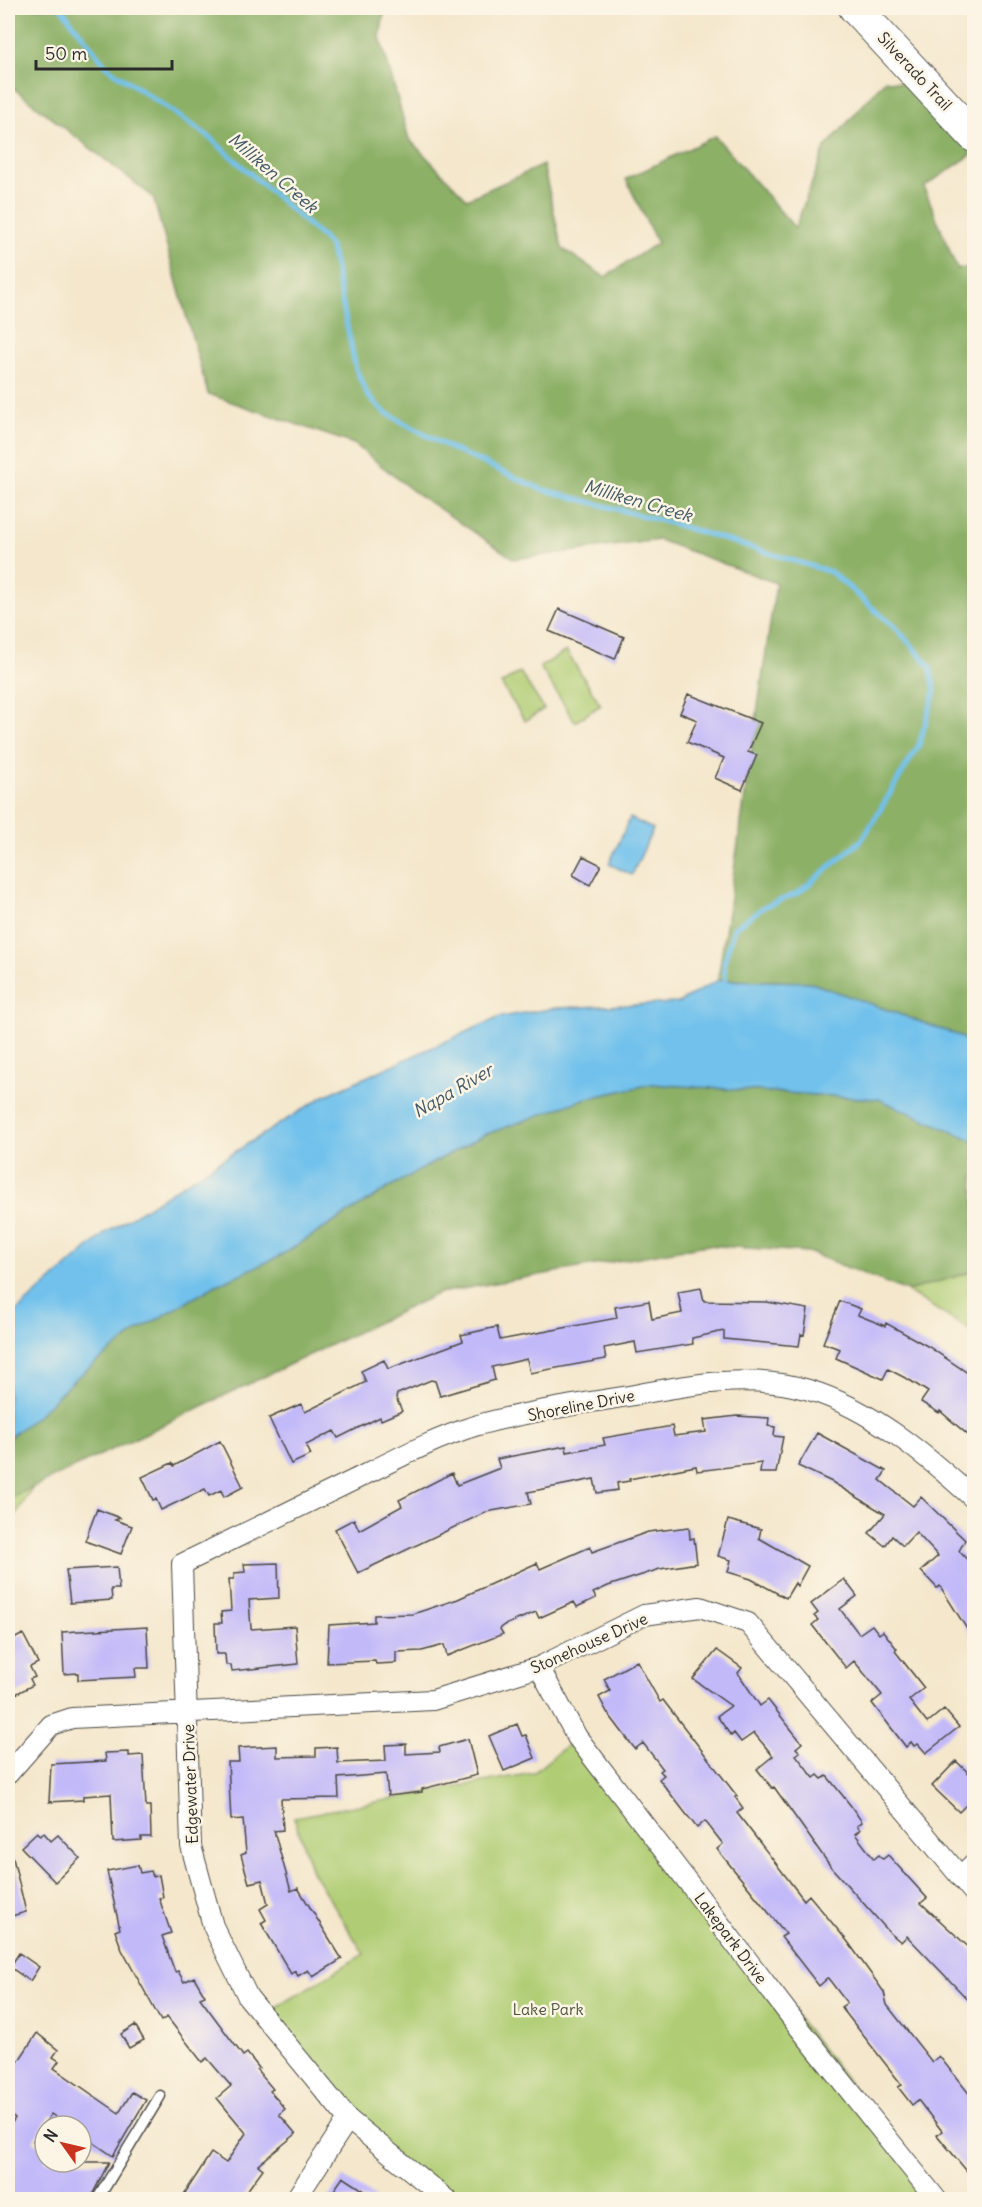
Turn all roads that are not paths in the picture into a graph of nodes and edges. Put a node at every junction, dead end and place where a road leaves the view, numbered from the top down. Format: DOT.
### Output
graph roads {
  1 [pos="855,8"];
  2 [pos="975,135"];
  3 [pos="975,1499"];
  4 [pos="182,1564"];
  5 [pos="539,1667"];
  6 [pos="187,1713"];
  7 [pos="8,1774"];
  8 [pos="975,1863"];
  9 [pos="960,1877"];
  10 [pos="975,1893"];
  11 [pos="160,2096"];
  12 [pos="348,2119"];
  13 [pos="97,2199"];
  14 [pos="295,2199"];
  15 [pos="447,2199"];
  16 [pos="937,2199"];
  1 -- 2 [label="main road, Silverado Trail"];
  3 -- 4 [label="street, Shoreline Drive"];
  4 -- 6 [label="street, Edgewater Drive"];
  5 -- 6 [label="street, Stonehouse Drive"];
  5 -- 9 [label="street, Stonehouse Drive"];
  5 -- 16 [label="street, Lakepark Drive"];
  6 -- 7 [label="street, Stonehouse Drive"];
  6 -- 12 [label="street, Edgewater Drive"];
  8 -- 9 [label="street"];
  9 -- 10 [label="street, Stonehouse Drive"];
  11 -- 13 [label="lane"];
  12 -- 14 [label="street"];
  12 -- 15 [label="street, Edgewater Drive"];
}
